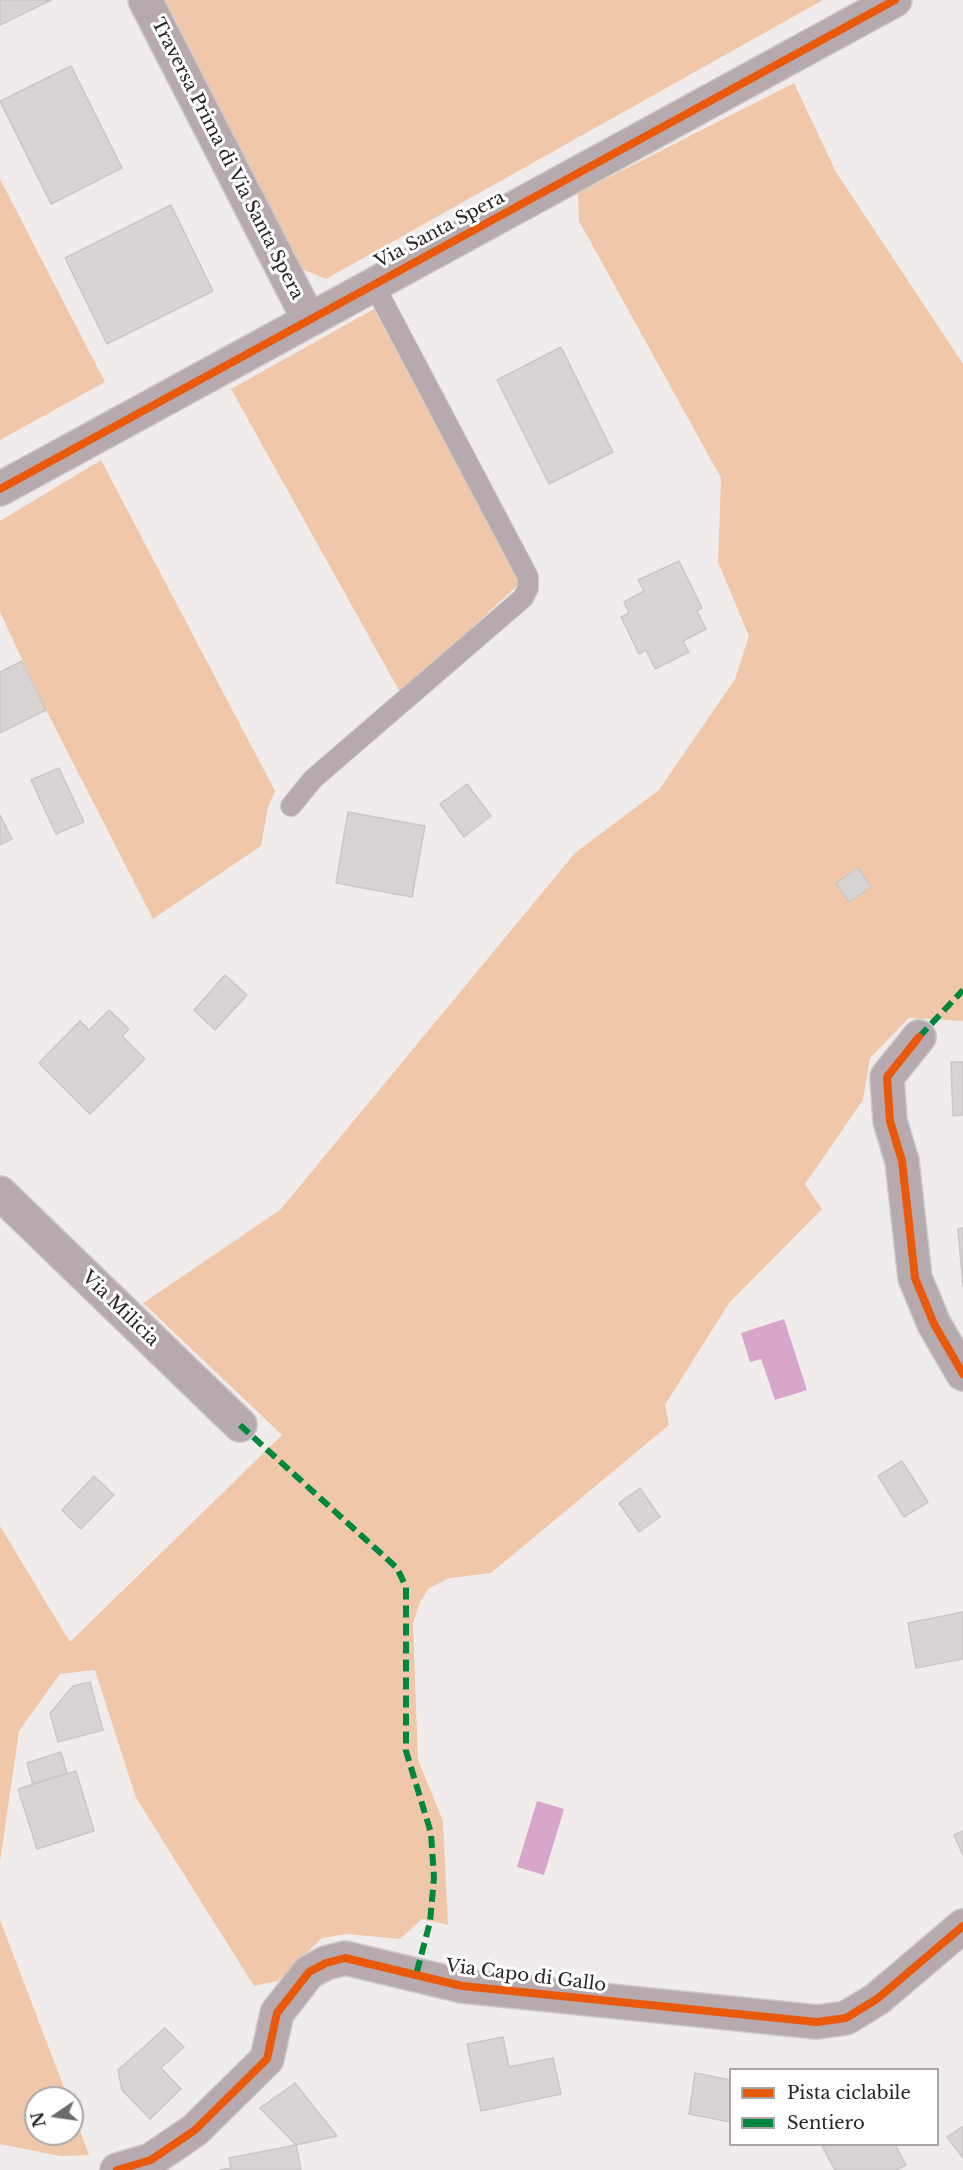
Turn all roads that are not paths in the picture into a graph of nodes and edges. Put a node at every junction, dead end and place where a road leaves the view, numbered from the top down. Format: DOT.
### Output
graph roads {
  1 [pos="145,0"];
  2 [pos="895,0"];
  3 [pos="373,283"];
  4 [pos="308,318"];
  5 [pos="0,489"];
  6 [pos="291,806"];
  7 [pos="919,1037"];
  8 [pos="0,1192"];
  9 [pos="963,1374"];
  10 [pos="240,1425"];
  11 [pos="963,1926"];
  12 [pos="117,2170"];
  1 -- 4 [label="street, Traversa Prima di Via Santa Spera"];
  2 -- 3 [label="street, Via Santa Spera"];
  3 -- 4 [label="street, Via Santa Spera"];
  3 -- 6 [label="lane"];
  4 -- 5 [label="street, Via Santa Spera"];
  7 -- 9 [label="street"];
  8 -- 10 [label="street, Via Milicia"];
  11 -- 12 [label="street, Via Capo di Gallo"];
}
